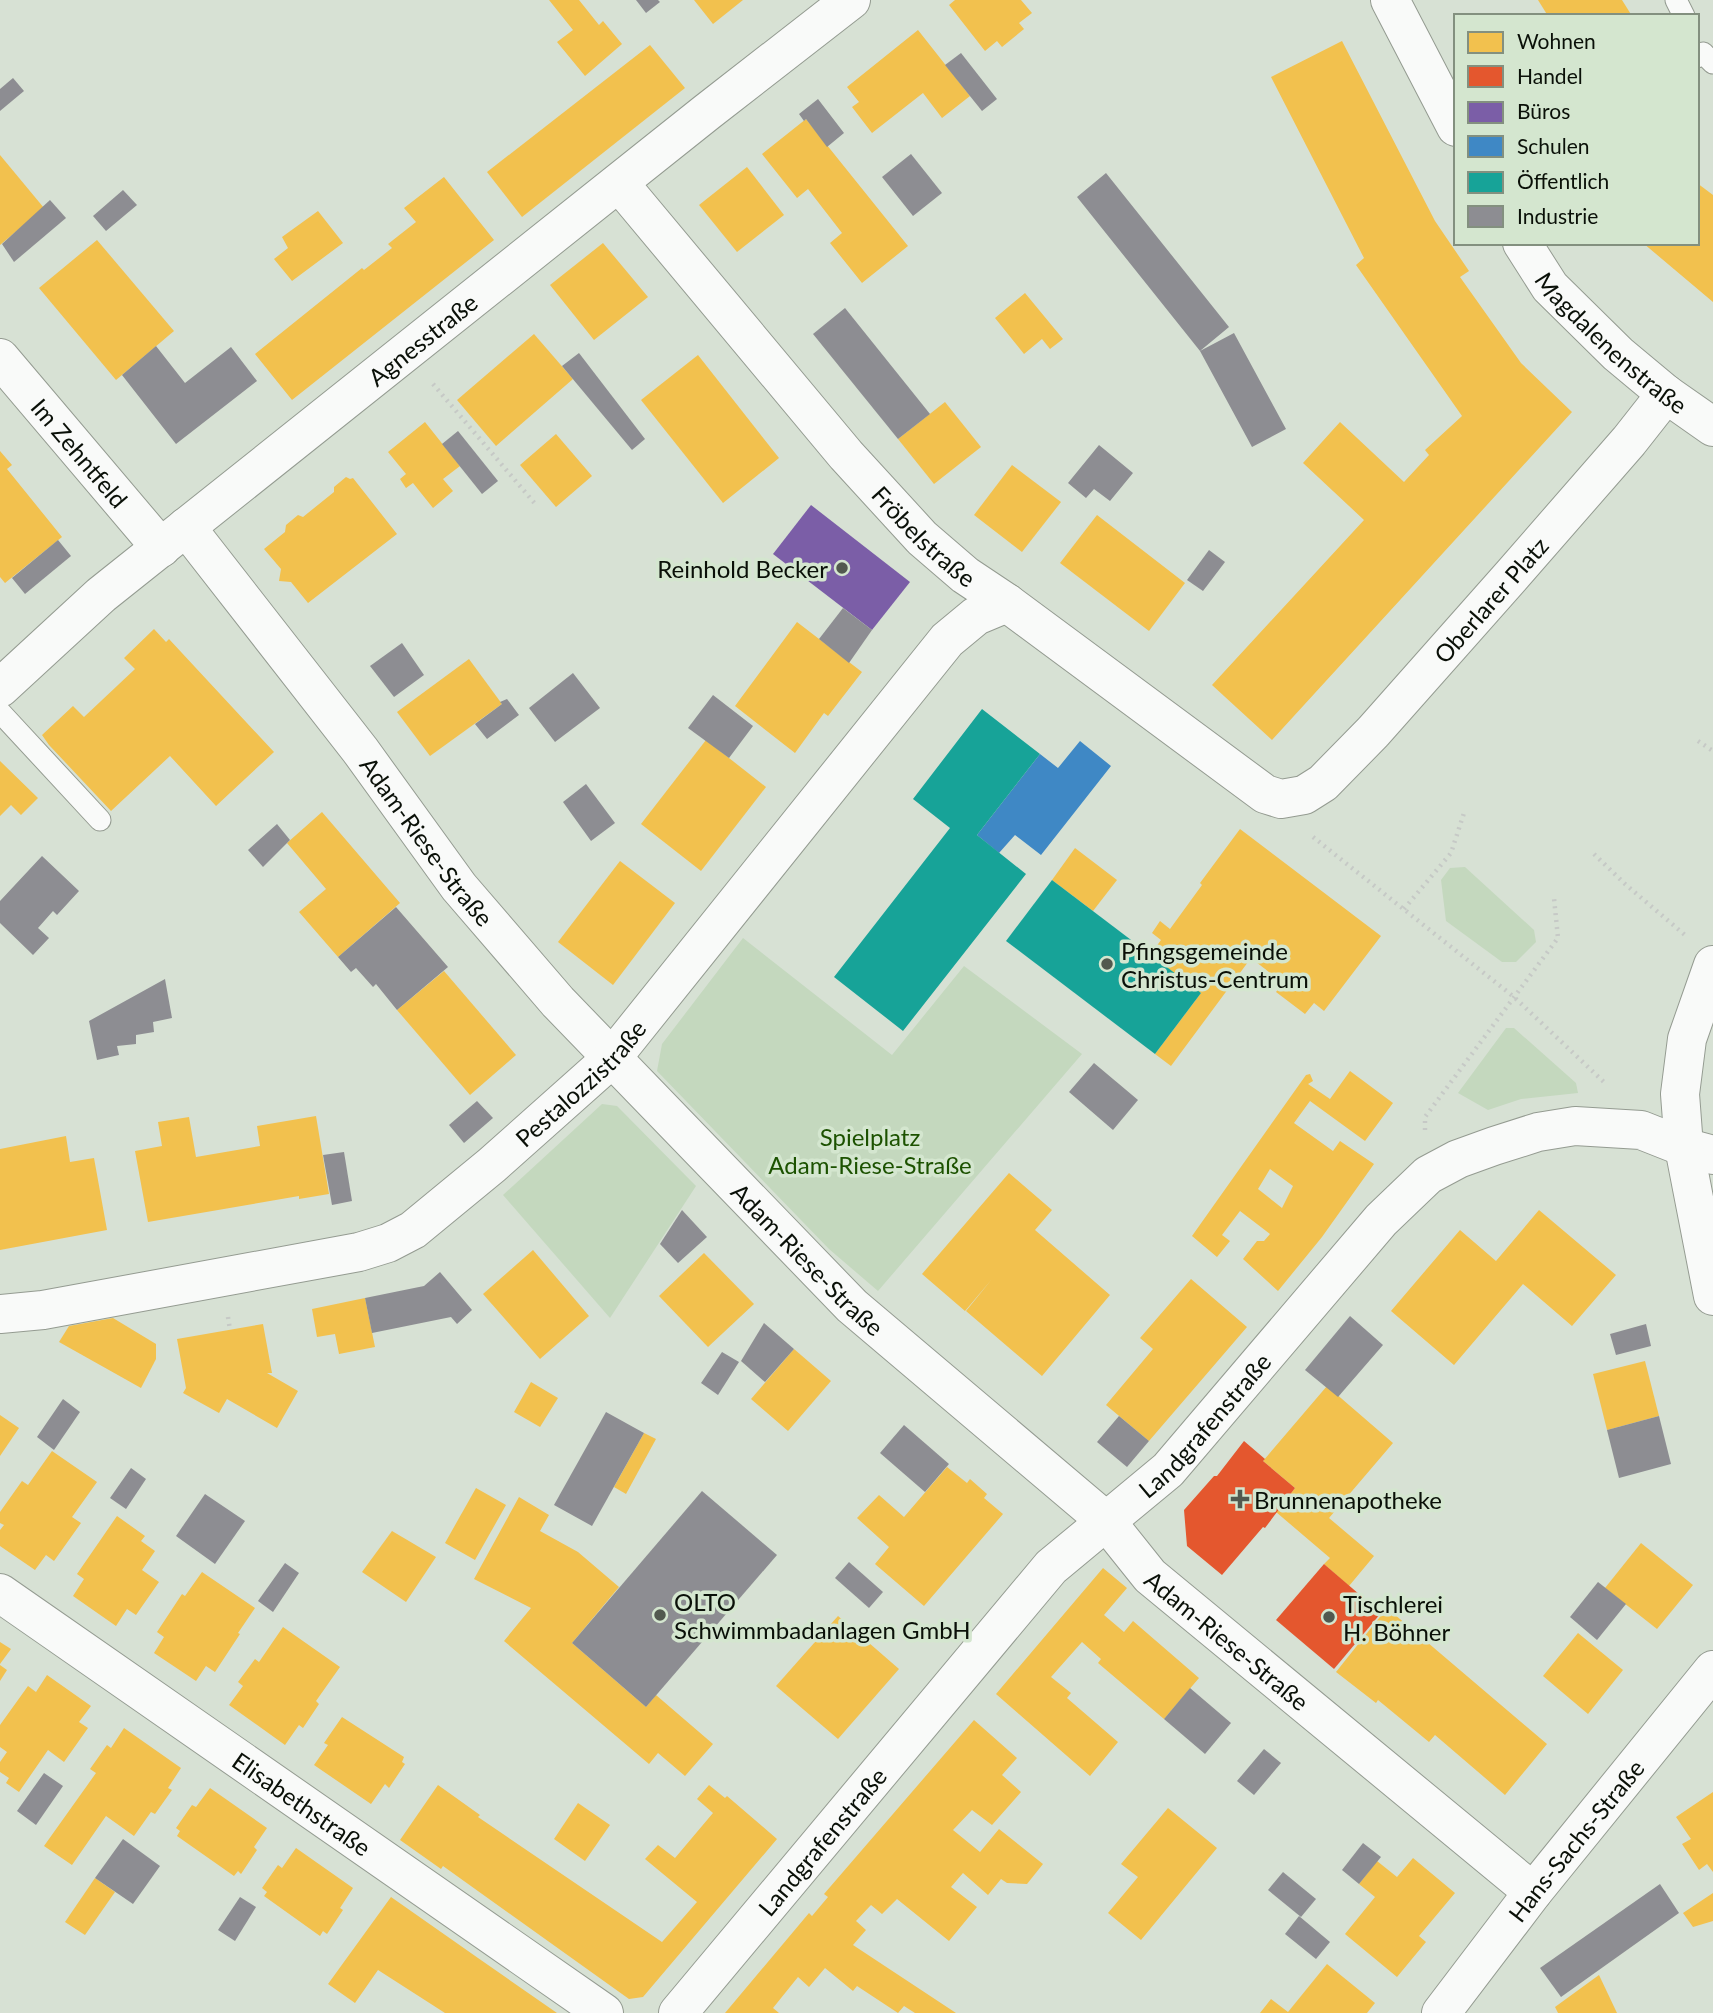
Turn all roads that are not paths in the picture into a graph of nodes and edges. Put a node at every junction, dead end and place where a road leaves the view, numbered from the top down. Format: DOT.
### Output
graph roads {
  1 [pos="851,0"];
  2 [pos="1390,0"];
  3 [pos="1454,123"];
  4 [pos="619,183"];
  5 [pos="1523,245"];
  6 [pos="0,358"];
  7 [pos="1666,394"];
  8 [pos="1713,427"];
  9 [pos="173,538"];
  10 [pos="1007,603"];
  11 [pos="0,688"];
  12 [pos="0,712"];
  13 [pos="1293,797"];
  14 [pos="100,820"];
  15 [pos="1703,954"];
  16 [pos="611,1059"];
  17 [pos="1698,1151"];
  18 [pos="1713,1296"];
  19 [pos="0,1314"];
  20 [pos="1105,1521"];
  21 [pos="0,1593"];
  22 [pos="1713,1670"];
  23 [pos="1533,1892"];
  24 [pos="604,2013"];
  25 [pos="678,2013"];
  26 [pos="1441,2013"];
  1 -- 4 [label="street, Agnesstraße"];
  2 -- 3 [label="street"];
  4 -- 9 [label="street, Agnesstraße"];
  4 -- 10 [label="street, Fröbelstraße"];
  5 -- 7 [label="street, Magdalenenstraße"];
  6 -- 9 [label="street, Im Zehntfeld"];
  7 -- 8 [label="street, Magdalenenstraße"];
  7 -- 13 [label="street, Oberlarer Platz"];
  9 -- 11 [label="street, Agnesstraße"];
  9 -- 16 [label="street, Adam-Riese-Straße"];
  10 -- 13 [label="street, Fröbelstraße"];
  10 -- 16 [label="street, Pestalozzistraße"];
  12 -- 14 [label="lane"];
  15 -- 17 [label="street"];
  16 -- 19 [label="street, Pestalozzistraße"];
  16 -- 20 [label="street, Adam-Riese-Straße"];
  17 -- 18 [label="street"];
  17 -- 20 [label="street, Landgrafenstraße"];
  20 -- 23 [label="street, Adam-Riese-Straße"];
  20 -- 25 [label="street, Landgrafenstraße"];
  21 -- 24 [label="street, Elisabethstraße"];
  22 -- 23 [label="street, Hans-Sachs-Straße"];
  23 -- 26 [label="street, Hans-Sachs-Straße"];
}
